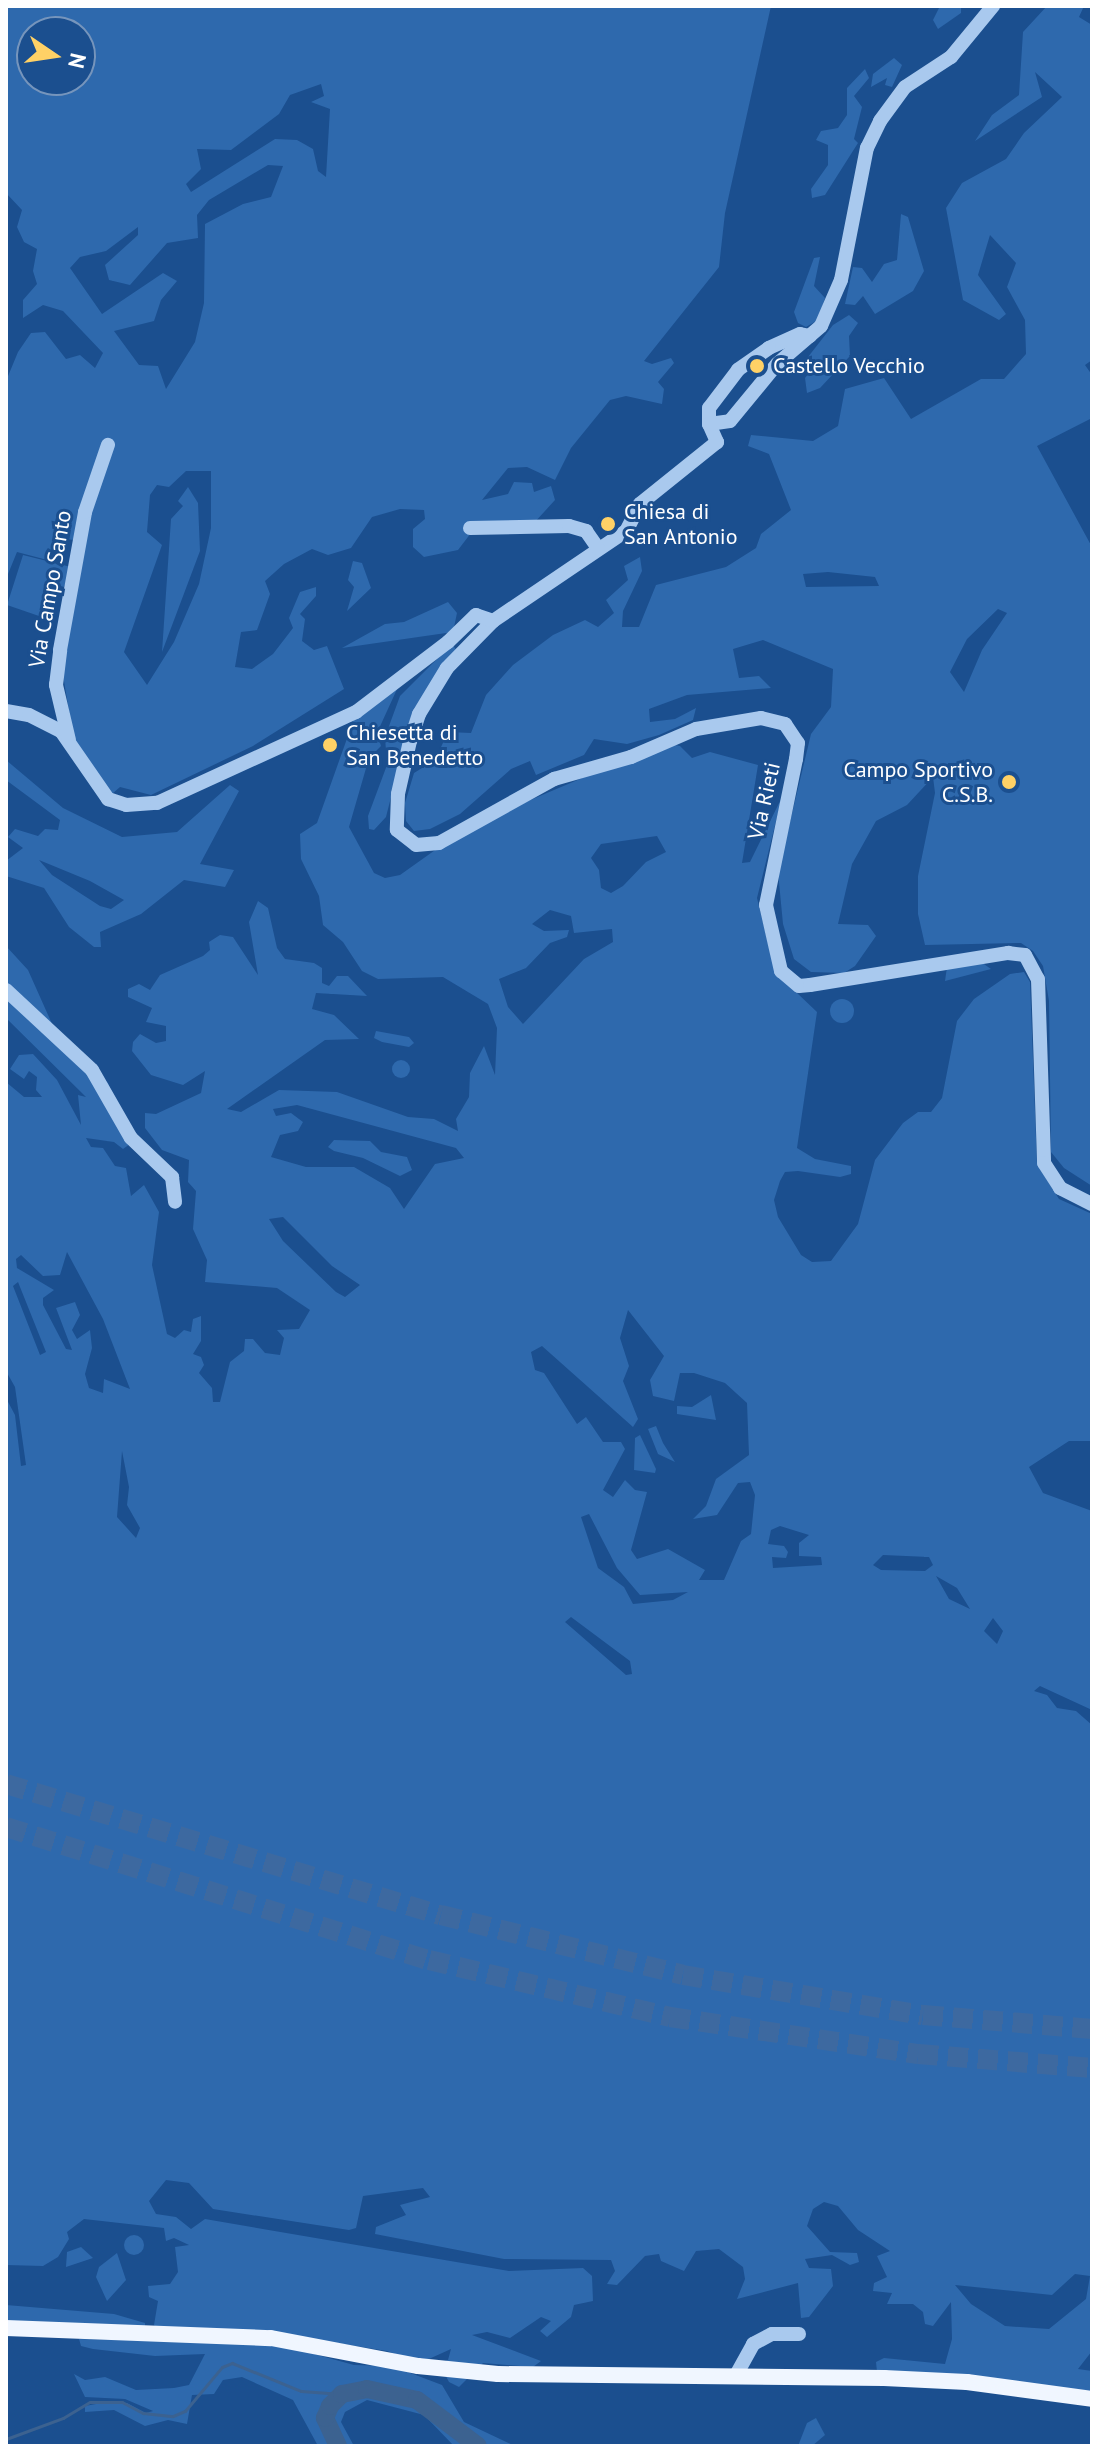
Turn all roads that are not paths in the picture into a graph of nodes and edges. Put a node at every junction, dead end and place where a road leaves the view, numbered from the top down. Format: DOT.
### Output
graph roads {
  1 [pos="993,6"];
  2 [pos="810,336"];
  3 [pos="709,424"];
  4 [pos="108,445"];
  5 [pos="470,528"];
  6 [pos="598,548"];
  7 [pos="493,621"];
  8 [pos="6,711"];
  9 [pos="70,744"];
  10 [pos="6,990"];
  11 [pos="175,1202"];
  12 [pos="1092,1204"];
  13 [pos="6,2328"];
  14 [pos="799,2334"];
  15 [pos="735,2377"];
  16 [pos="1092,2399"];
  1 -- 2 [label="street"];
  2 -- 3 [label="street"];
  2 -- 3 [label="street"];
  3 -- 6 [label="street"];
  4 -- 9 [label="street, Via Campo Santo"];
  5 -- 6 [label="street"];
  6 -- 7 [label="street"];
  7 -- 9 [label="street"];
  7 -- 12 [label="street, Via Rieti"];
  8 -- 9 [label="street"];
  10 -- 11 [label="street"];
  13 -- 15 [label="main road"];
  14 -- 15 [label="street"];
  15 -- 16 [label="main road"];
}
